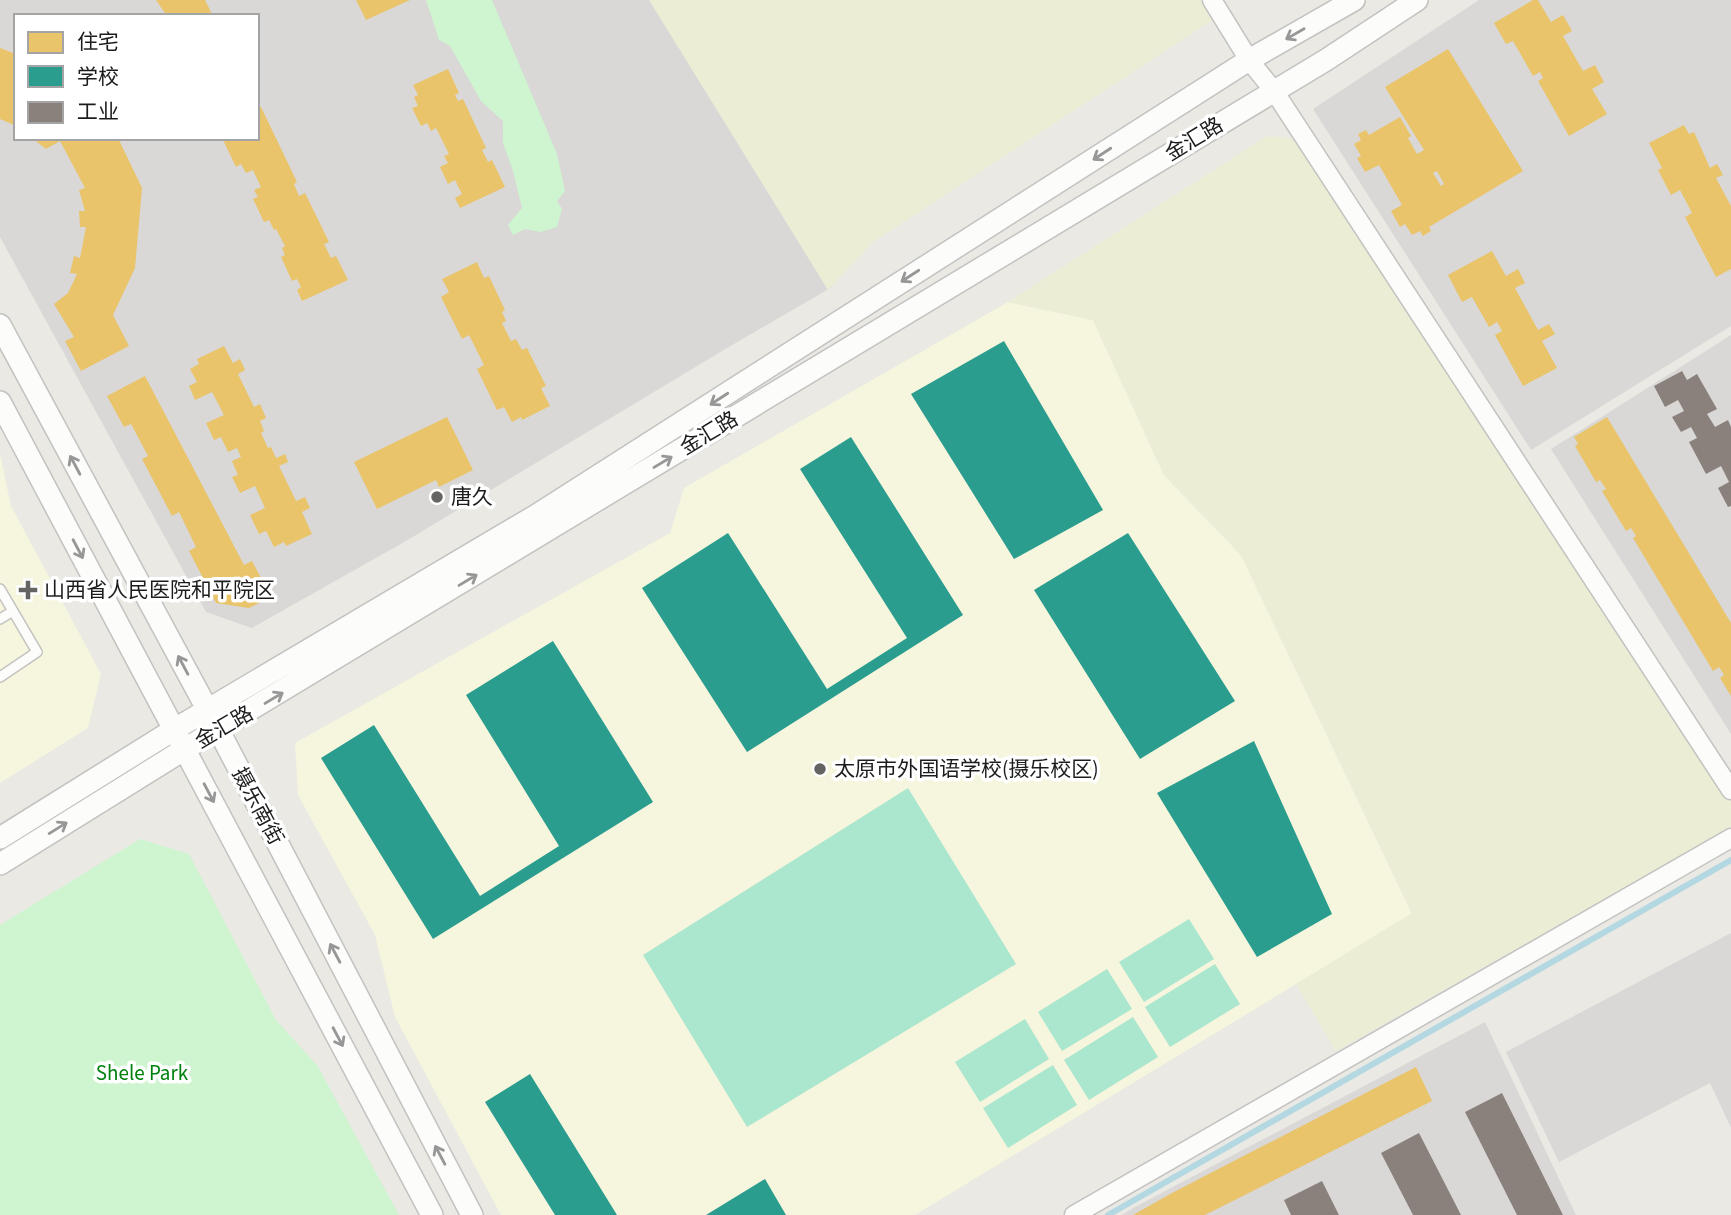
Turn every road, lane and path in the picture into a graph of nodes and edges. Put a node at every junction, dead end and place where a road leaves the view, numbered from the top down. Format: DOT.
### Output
graph roads {
  1 [pos="1212,0"];
  2 [pos="1354,0"];
  3 [pos="1417,0"];
  4 [pos="1249,60"];
  5 [pos="1273,91"];
  6 [pos="0,325"];
  7 [pos="0,402"];
  8 [pos="0,589"];
  9 [pos="13,611"];
  10 [pos="0,619"];
  11 [pos="0,677"];
  12 [pos="208,711"];
  13 [pos="175,729"];
  14 [pos="219,731"];
  15 [pos="186,749"];
  16 [pos="1731,790"];
  17 [pos="0,838"];
  18 [pos="1731,838"];
  19 [pos="0,864"];
  20 [pos="432,1215"];
  21 [pos="472,1215"];
  22 [pos="1074,1215"];
  1 -- 4 [label="street"];
  2 -- 4 [label="street, 金汇路, one-way"];
  3 -- 5 [label="street, 金汇路"];
  4 -- 5 [label="street"];
  4 -- 12 [label="street, 金汇路, one-way"];
  14 -- 5 [label="street, 金汇路, one-way"];
  5 -- 16 [label="street"];
  12 -- 6 [label="street, 摄乐南街, one-way"];
  7 -- 13 [label="street, 摄乐南街, one-way"];
  8 -- 9 [label="lane"];
  9 -- 10 [label="lane"];
  9 -- 11 [label="lane"];
  12 -- 13 [label="street, 金汇路"];
  12 -- 14 [label="street, 摄乐南街"];
  13 -- 15 [label="street, 摄乐南街"];
  13 -- 17 [label="street, 金汇路"];
  14 -- 15 [label="street, 金汇路"];
  21 -- 14 [label="street, 摄乐南街, one-way"];
  19 -- 15 [label="street, 金汇路, one-way"];
  15 -- 20 [label="street, 摄乐南街, one-way"];
  18 -- 22 [label="street"];
}
